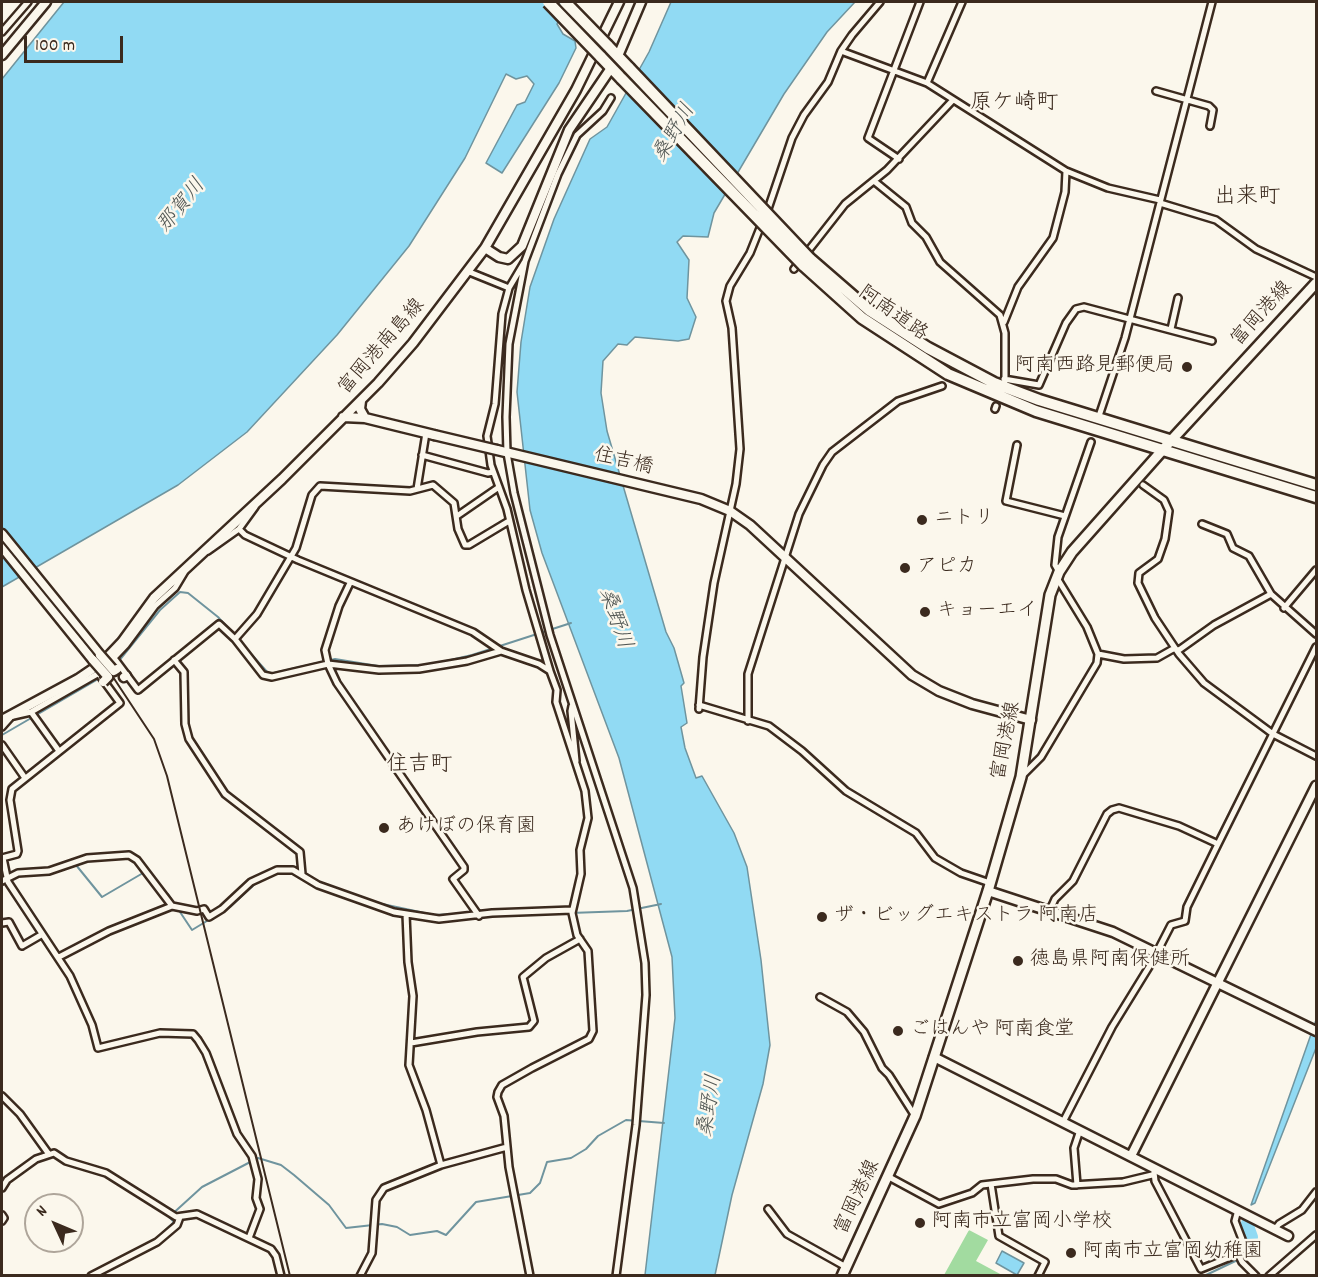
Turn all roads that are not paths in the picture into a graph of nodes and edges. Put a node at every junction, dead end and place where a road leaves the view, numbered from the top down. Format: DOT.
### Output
graph roads {
  1 [pos="28,2"];
  2 [pos="46,2"];
  3 [pos="548,2"];
  4 [pos="565,2"];
  5 [pos="619,2"];
  6 [pos="641,2"];
  7 [pos="880,2"];
  8 [pos="920,2"];
  9 [pos="962,2"];
  10 [pos="1212,2"];
  11 [pos="2,32"];
  12 [pos="841,51"];
  13 [pos="2,55"];
  14 [pos="618,56"];
  15 [pos="611,68"];
  16 [pos="895,70"];
  17 [pos="927,83"];
  18 [pos="1156,91"];
  19 [pos="611,98"];
  20 [pos="1188,99"];
  21 [pos="952,101"];
  22 [pos="1210,126"];
  23 [pos="899,159"];
  24 [pos="1066,171"];
  25 [pos="874,181"];
  26 [pos="1160,201"];
  27 [pos="486,248"];
  28 [pos="525,261"];
  29 [pos="802,264"];
  30 [pos="467,271"];
  31 [pos="1317,277"];
  32 [pos="1317,283"];
  33 [pos="509,288"];
  34 [pos="1178,298"];
  35 [pos="1130,318"];
  36 [pos="1004,322"];
  37 [pos="1171,329"];
  38 [pos="1212,341"];
  39 [pos="942,386"];
  40 [pos="361,400"];
  41 [pos="343,417"];
  42 [pos="365,418"];
  43 [pos="1098,418"];
  44 [pos="430,434"];
  45 [pos="1170,441"];
  46 [pos="1091,442"];
  47 [pos="1017,445"];
  48 [pos="1162,450"];
  49 [pos="510,453"];
  50 [pos="422,455"];
  51 [pos="494,472"];
  52 [pos="1143,485"];
  53 [pos="1317,485"];
  54 [pos="499,487"];
  55 [pos="417,489"];
  56 [pos="1317,497"];
  57 [pos="255,505"];
  58 [pos="728,510"];
  59 [pos="457,516"];
  60 [pos="1065,516"];
  61 [pos="508,521"];
  62 [pos="1202,524"];
  63 [pos="239,529"];
  64 [pos="2,534"];
  65 [pos="2,547"];
  66 [pos="203,553"];
  67 [pos="291,557"];
  68 [pos="787,558"];
  69 [pos="188,567"];
  70 [pos="1317,570"];
  71 [pos="1057,574"];
  72 [pos="350,583"];
  73 [pos="1271,594"];
  74 [pos="1284,608"];
  75 [pos="1317,634"];
  76 [pos="237,638"];
  77 [pos="1317,647"];
  78 [pos="498,648"];
  79 [pos="91,650"];
  80 [pos="1179,650"];
  81 [pos="1098,654"];
  82 [pos="174,660"];
  83 [pos="327,661"];
  84 [pos="116,663"];
  85 [pos="550,671"];
  86 [pos="103,680"];
  87 [pos="573,705"];
  88 [pos="33,715"];
  89 [pos="6,718"];
  90 [pos="1031,720"];
  91 [pos="748,721"];
  92 [pos="2,728"];
  93 [pos="1273,734"];
  94 [pos="2,745"];
  95 [pos="59,751"];
  96 [pos="1317,756"];
  97 [pos="576,763"];
  98 [pos="1021,777"];
  99 [pos="25,778"];
  100 [pos="1317,786"];
  101 [pos="1218,844"];
  102 [pos="2,858"];
  103 [pos="302,874"];
  104 [pos="4,879"];
  105 [pos="989,887"];
  106 [pos="172,906"];
  107 [pos="1050,910"];
  108 [pos="406,914"];
  109 [pos="572,914"];
  110 [pos="479,916"];
  111 [pos="2,923"];
  112 [pos="41,935"];
  113 [pos="580,939"];
  114 [pos="1157,953"];
  115 [pos="59,957"];
  116 [pos="1218,985"];
  117 [pos="820,998"];
  118 [pos="1317,1031"];
  119 [pos="411,1044"];
  120 [pos="934,1057"];
  121 [pos="2,1096"];
  122 [pos="915,1116"];
  123 [pos="1063,1122"];
  124 [pos="1080,1130"];
  125 [pos="507,1147"];
  126 [pos="48,1153"];
  127 [pos="1131,1156"];
  128 [pos="441,1165"];
  129 [pos="1154,1172"];
  130 [pos="889,1177"];
  131 [pos="991,1184"];
  132 [pos="1077,1185"];
  133 [pos="2,1188"];
  134 [pos="1317,1192"];
  135 [pos="768,1209"];
  136 [pos="1238,1210"];
  137 [pos="2,1215"];
  138 [pos="180,1217"];
  139 [pos="2,1221"];
  140 [pos="1275,1229"];
  141 [pos="1288,1236"];
  142 [pos="1317,1236"];
  143 [pos="249,1238"];
  144 [pos="1240,1257"];
  145 [pos="844,1271"];
  146 [pos="91,1275"];
  147 [pos="281,1275"];
  148 [pos="360,1275"];
  149 [pos="530,1275"];
  150 [pos="616,1275"];
  151 [pos="1038,1275"];
  152 [pos="1256,1275"];
  153 [pos="1269,1275"];
  1 -- 11 [label="street"];
  2 -- 13 [label="street"];
  3 -- 15 [label="highway, 阿南道路, bridge"];
  4 -- 14 [label="highway, 阿南道路, bridge"];
  5 -- 27 [label="street, 富岡港南島線"];
  6 -- 14 [label="street"];
  7 -- 12 [label="street"];
  8 -- 16 [label="street"];
  9 -- 17 [label="street"];
  10 -- 20 [label="street"];
  12 -- 16 [label="street"];
  12 -- 58 [label="street"];
  14 -- 29 [label="highway, 阿南道路, bridge"];
  15 -- 27 [label="street"];
  15 -- 29 [label="highway, 阿南道路, bridge"];
  16 -- 17 [label="street"];
  16 -- 23 [label="street"];
  17 -- 21 [label="street"];
  18 -- 20 [label="street"];
  19 -- 28 [label="street"];
  20 -- 22 [label="street"];
  20 -- 26 [label="street"];
  21 -- 23 [label="street"];
  21 -- 24 [label="street"];
  23 -- 25 [label="street"];
  24 -- 26 [label="street"];
  24 -- 36 [label="street"];
  25 -- 29 [label="street"];
  25 -- 36 [label="street"];
  26 -- 31 [label="street"];
  26 -- 35 [label="street"];
  27 -- 30 [label="street, 富岡港南島線"];
  28 -- 33 [label="street"];
  28 -- 49 [label="street"];
  29 -- 43 [label="highway, 阿南道路"];
  29 -- 48 [label="highway, 阿南道路"];
  30 -- 33 [label="street"];
  30 -- 40 [label="street, 富岡港南島線"];
  32 -- 45 [label="main road, 富岡港線"];
  33 -- 51 [label="street"];
  34 -- 37 [label="street"];
  35 -- 36 [label="street"];
  35 -- 37 [label="street"];
  35 -- 43 [label="street"];
  37 -- 38 [label="street"];
  39 -- 68 [label="street"];
  40 -- 41 [label="street, 富岡港南島線"];
  40 -- 42 [label="street"];
  41 -- 42 [label="street, 住吉橋"];
  41 -- 57 [label="street, 富岡港南島線"];
  42 -- 44 [label="street, 住吉橋"];
  43 -- 45 [label="highway, 阿南道路"];
  44 -- 49 [label="street, 住吉橋, bridge"];
  44 -- 50 [label="street"];
  45 -- 48 [label="main road, 富岡港線"];
  45 -- 53 [label="highway, 阿南道路"];
  46 -- 60 [label="street"];
  47 -- 60 [label="street"];
  48 -- 56 [label="highway, 阿南道路"];
  48 -- 71 [label="main road, 富岡港線"];
  49 -- 58 [label="street, 住吉橋"];
  49 -- 87 [label="street"];
  50 -- 51 [label="street"];
  50 -- 55 [label="street"];
  51 -- 54 [label="street"];
  52 -- 80 [label="street"];
  54 -- 59 [label="street"];
  54 -- 61 [label="street"];
  55 -- 59 [label="street"];
  55 -- 67 [label="street"];
  57 -- 63 [label="street"];
  57 -- 66 [label="street, 富岡港南島線"];
  58 -- 68 [label="street, 住吉橋"];
  58 -- 91 [label="street"];
  59 -- 61 [label="street"];
  60 -- 71 [label="street"];
  61 -- 85 [label="street"];
  62 -- 73 [label="street"];
  63 -- 66 [label="street"];
  63 -- 67 [label="street"];
  64 -- 79 [label="street"];
  65 -- 79 [label="street"];
  66 -- 69 [label="street, 富岡港南島線"];
  67 -- 72 [label="street"];
  67 -- 76 [label="street"];
  68 -- 90 [label="street, 住吉橋"];
  68 -- 91 [label="street"];
  69 -- 79 [label="street, 富岡港南島線"];
  69 -- 84 [label="street"];
  70 -- 74 [label="street"];
  71 -- 81 [label="street"];
  71 -- 90 [label="main road, 富岡港線"];
  72 -- 78 [label="street"];
  72 -- 83 [label="street"];
  73 -- 74 [label="street"];
  73 -- 80 [label="street"];
  74 -- 75 [label="street"];
  76 -- 82 [label="street"];
  76 -- 83 [label="street"];
  77 -- 93 [label="street"];
  78 -- 83 [label="street"];
  78 -- 85 [label="street"];
  79 -- 84 [label="street, bridge"];
  79 -- 86 [label="street, bridge"];
  79 -- 89 [label="street, 富岡港南島線"];
  80 -- 81 [label="street"];
  80 -- 93 [label="street"];
  81 -- 98 [label="street"];
  82 -- 84 [label="street"];
  82 -- 103 [label="street"];
  83 -- 110 [label="street"];
  84 -- 86 [label="street"];
  85 -- 97 [label="street"];
  86 -- 88 [label="street"];
  86 -- 95 [label="street"];
  87 -- 97 [label="street"];
  87 -- 150 [label="street"];
  88 -- 89 [label="street"];
  88 -- 95 [label="street"];
  89 -- 92 [label="street"];
  90 -- 98 [label="main road, 富岡港線"];
  91 -- 105 [label="street"];
  93 -- 96 [label="street"];
  93 -- 101 [label="street"];
  94 -- 99 [label="street"];
  95 -- 99 [label="street"];
  97 -- 109 [label="street"];
  98 -- 105 [label="main road, 富岡港線"];
  99 -- 102 [label="street"];
  100 -- 116 [label="street"];
  101 -- 107 [label="street"];
  101 -- 114 [label="street"];
  102 -- 104 [label="street"];
  103 -- 106 [label="street"];
  103 -- 108 [label="street"];
  104 -- 106 [label="street"];
  104 -- 112 [label="street"];
  105 -- 107 [label="street"];
  105 -- 120 [label="main road, 富岡港線"];
  106 -- 115 [label="street"];
  107 -- 114 [label="street"];
  108 -- 110 [label="street"];
  108 -- 119 [label="street"];
  109 -- 110 [label="street"];
  109 -- 113 [label="street"];
  111 -- 112 [label="street"];
  112 -- 115 [label="street"];
  113 -- 119 [label="street"];
  113 -- 125 [label="street"];
  114 -- 116 [label="street"];
  114 -- 123 [label="street"];
  115 -- 143 [label="street"];
  116 -- 118 [label="street"];
  116 -- 127 [label="street"];
  117 -- 122 [label="street"];
  119 -- 128 [label="street"];
  120 -- 122 [label="main road, 富岡港線"];
  120 -- 123 [label="street"];
  121 -- 126 [label="street"];
  122 -- 130 [label="main road, 富岡港線"];
  123 -- 124 [label="street"];
  124 -- 127 [label="street"];
  124 -- 132 [label="street"];
  125 -- 128 [label="street"];
  125 -- 149 [label="street"];
  126 -- 133 [label="street"];
  126 -- 138 [label="street"];
  127 -- 129 [label="street"];
  128 -- 148 [label="street"];
  129 -- 132 [label="street"];
  129 -- 136 [label="street"];
  129 -- 144 [label="street"];
  130 -- 131 [label="street"];
  130 -- 145 [label="main road, 富岡港線"];
  131 -- 132 [label="street"];
  131 -- 151 [label="street"];
  134 -- 140 [label="street"];
  135 -- 145 [label="street"];
  136 -- 140 [label="street"];
  136 -- 144 [label="street"];
  137 -- 139 [label="street"];
  138 -- 143 [label="street"];
  138 -- 146 [label="street"];
  140 -- 141 [label="street"];
  142 -- 153 [label="street"];
  143 -- 147 [label="street"];
  144 -- 152 [label="street"];
}
